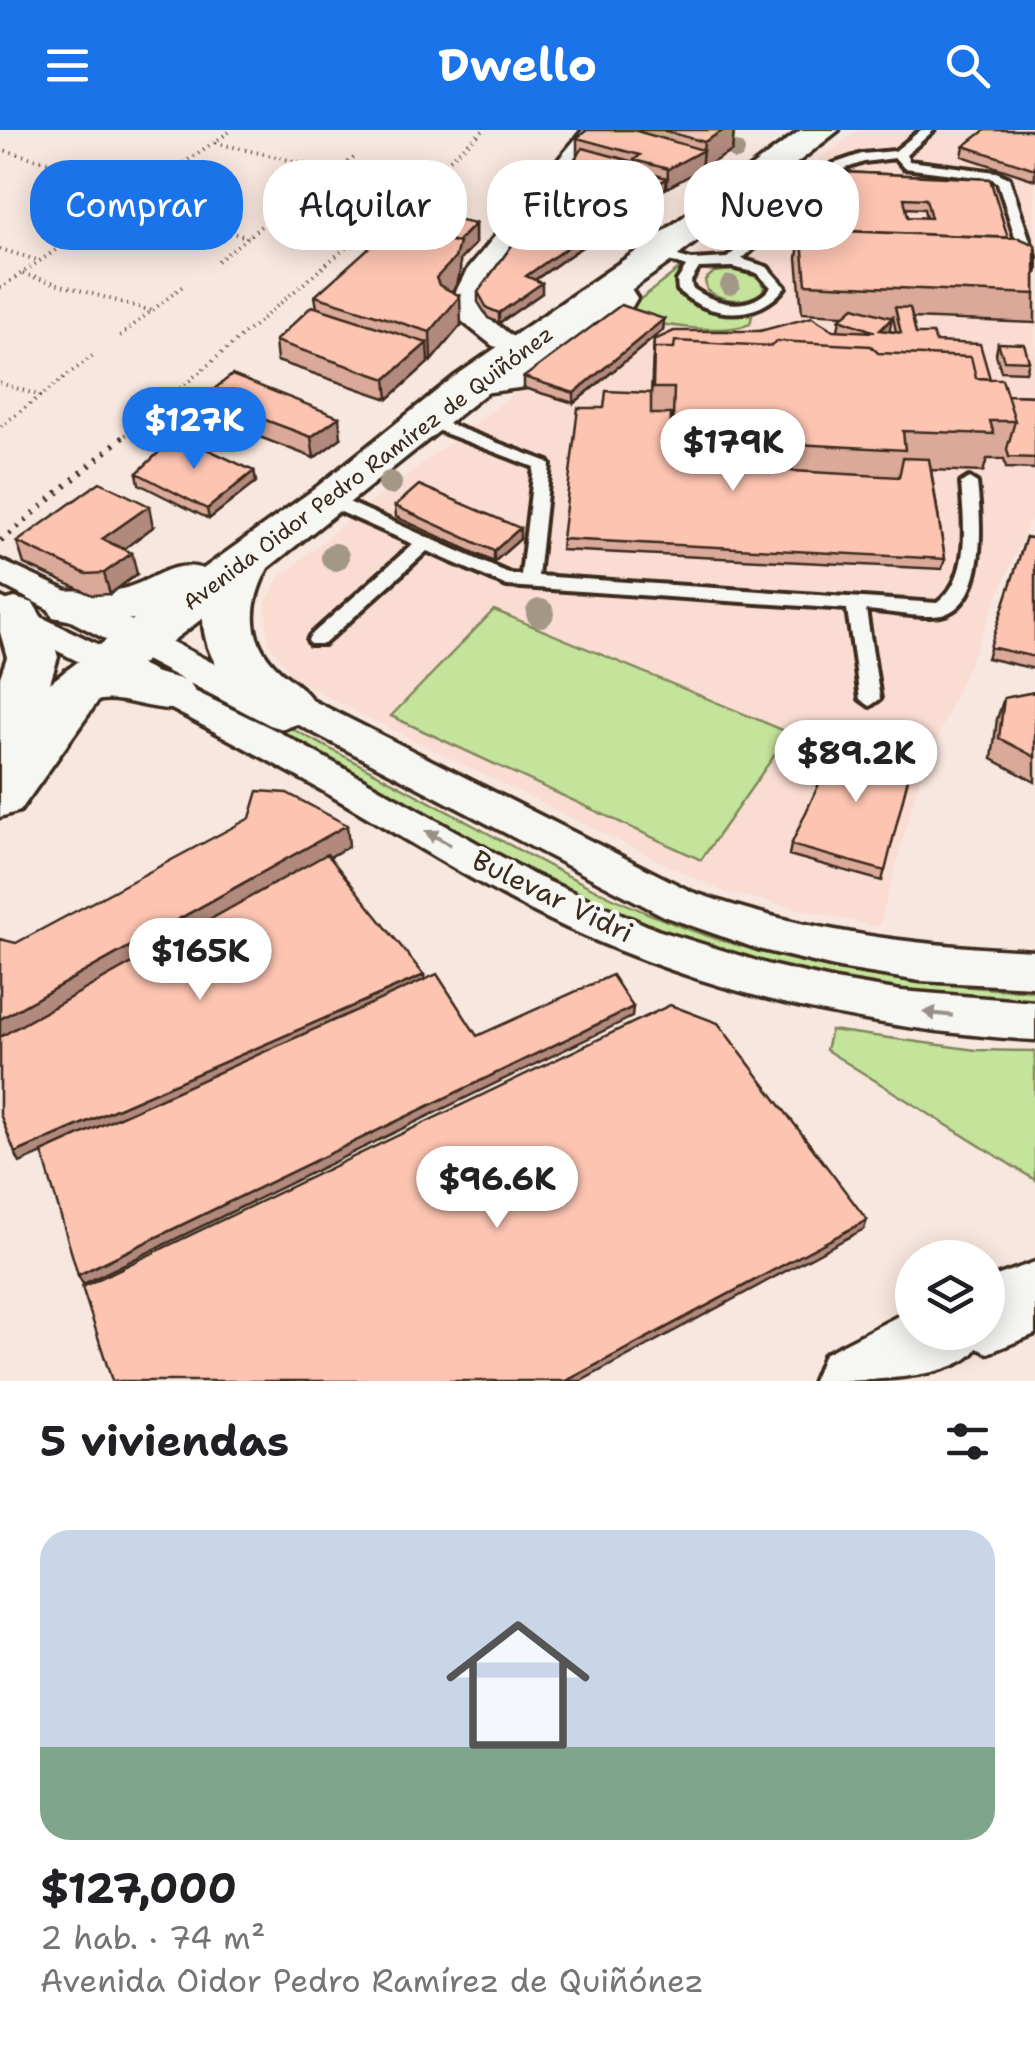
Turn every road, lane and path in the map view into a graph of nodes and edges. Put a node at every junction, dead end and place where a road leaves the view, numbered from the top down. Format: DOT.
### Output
graph roads {
  1 [pos="232,130"];
  2 [pos="484,130"];
  3 [pos="595,130"];
  4 [pos="796,130"];
  5 [pos="822,130"];
  6 [pos="928,130"];
  7 [pos="215,142"];
  8 [pos="0,150"];
  9 [pos="899,154"];
  10 [pos="356,156"];
  11 [pos="37,160"];
  12 [pos="189,160"];
  13 [pos="291,160"];
  14 [pos="351,160"];
  15 [pos="263,225"];
  16 [pos="243,236"];
  17 [pos="247,237"];
  18 [pos="0,249"];
  19 [pos="56,250"];
  20 [pos="676,259"];
  21 [pos="733,260"];
  22 [pos="40,261"];
  23 [pos="218,261"];
  24 [pos="1035,267"];
  25 [pos="22,273"];
  26 [pos="184,284"];
  27 [pos="0,288"];
  28 [pos="152,311"];
  29 [pos="120,336"];
  30 [pos="503,340"];
  31 [pos="95,354"];
  32 [pos="0,383"];
  33 [pos="41,396"];
  34 [pos="427,421"];
  35 [pos="1,426"];
  36 [pos="969,483"];
  37 [pos="330,500"];
  38 [pos="0,542"];
  39 [pos="426,542"];
  40 [pos="248,561"];
  41 [pos="185,580"];
  42 [pos="529,581"];
  43 [pos="5,598"];
  44 [pos="71,605"];
  45 [pos="856,605"];
  46 [pos="317,640"];
  47 [pos="108,654"];
  48 [pos="170,694"];
  49 [pos="870,699"];
  50 [pos="303,712"];
  51 [pos="0,716"];
  52 [pos="0,724"];
  53 [pos="0,754"];
  54 [pos="0,796"];
  55 [pos="1035,969"];
  56 [pos="1035,1021"];
  57 [pos="1035,1298"];
  58 [pos="1005,1309"];
  59 [pos="911,1350"];
  60 [pos="851,1381"];
  1 -- 7 [label="path"];
  2 -- 38 [label="path"];
  3 -- 30 [label="street"];
  4 -- 30 [label="main road, Avenida Oidor Pedro Ramírez de Quiñónez"];
  5 -- 20 [label="main road, Avenida Oidor Pedro Ramírez de Quiñónez"];
  6 -- 9 [label="lane"];
  7 -- 12 [label="path"];
  7 -- 13 [label="path"];
  8 -- 11 [label="path"];
  9 -- 21 [label="lane"];
  9 -- 24 [label="lane"];
  10 -- 14 [label="path"];
  15 -- 17 [label="path"];
  16 -- 17 [label="path"];
  17 -- 23 [label="path"];
  18 -- 22 [label="path"];
  19 -- 22 [label="path"];
  20 -- 21 [label="lane"];
  20 -- 21 [label="lane"];
  20 -- 34 [label="main road, Avenida Oidor Pedro Ramírez de Quiñónez"];
  22 -- 25 [label="path"];
  25 -- 27 [label="path"];
  25 -- 28 [label="path"];
  26 -- 28 [label="path"];
  28 -- 29 [label="path"];
  30 -- 41 [label="main road, Avenida Oidor Pedro Ramírez de Quiñónez"];
  31 -- 33 [label="path"];
  32 -- 33 [label="path"];
  33 -- 35 [label="path"];
  34 -- 37 [label="main road, Avenida Oidor Pedro Ramírez de Quiñónez"];
  34 -- 42 [label="lane"];
  36 -- 45 [label="lane"];
  37 -- 39 [label="lane"];
  37 -- 40 [label="main road, Avenida Oidor Pedro Ramírez de Quiñónez"];
  39 -- 42 [label="lane"];
  39 -- 46 [label="lane"];
  40 -- 47 [label="main road, Avenida Oidor Pedro Ramírez de Quiñónez"];
  40 -- 50 [label="main road"];
  41 -- 44 [label="main road"];
  41 -- 47 [label="main road, Avenida Oidor Pedro Ramírez de Quiñónez"];
  42 -- 45 [label="lane"];
  43 -- 44 [label="street"];
  43 -- 47 [label="street"];
  43 -- 51 [label="main road"];
  44 -- 47 [label="street"];
  45 -- 49 [label="lane"];
  47 -- 48 [label="main road"];
  47 -- 50 [label="street, Bulevar Vidri"];
  47 -- 52 [label="main road, Avenida Oidor Pedro Ramírez de Quiñónez"];
  47 -- 53 [label="main road"];
  47 -- 54 [label="main road"];
  56 -- 48 [label="street, Bulevar Vidri, one-way"];
  50 -- 55 [label="street, Bulevar Vidri"];
  57 -- 58 [label="main road"];
  59 -- 60 [label="main road"];
}
